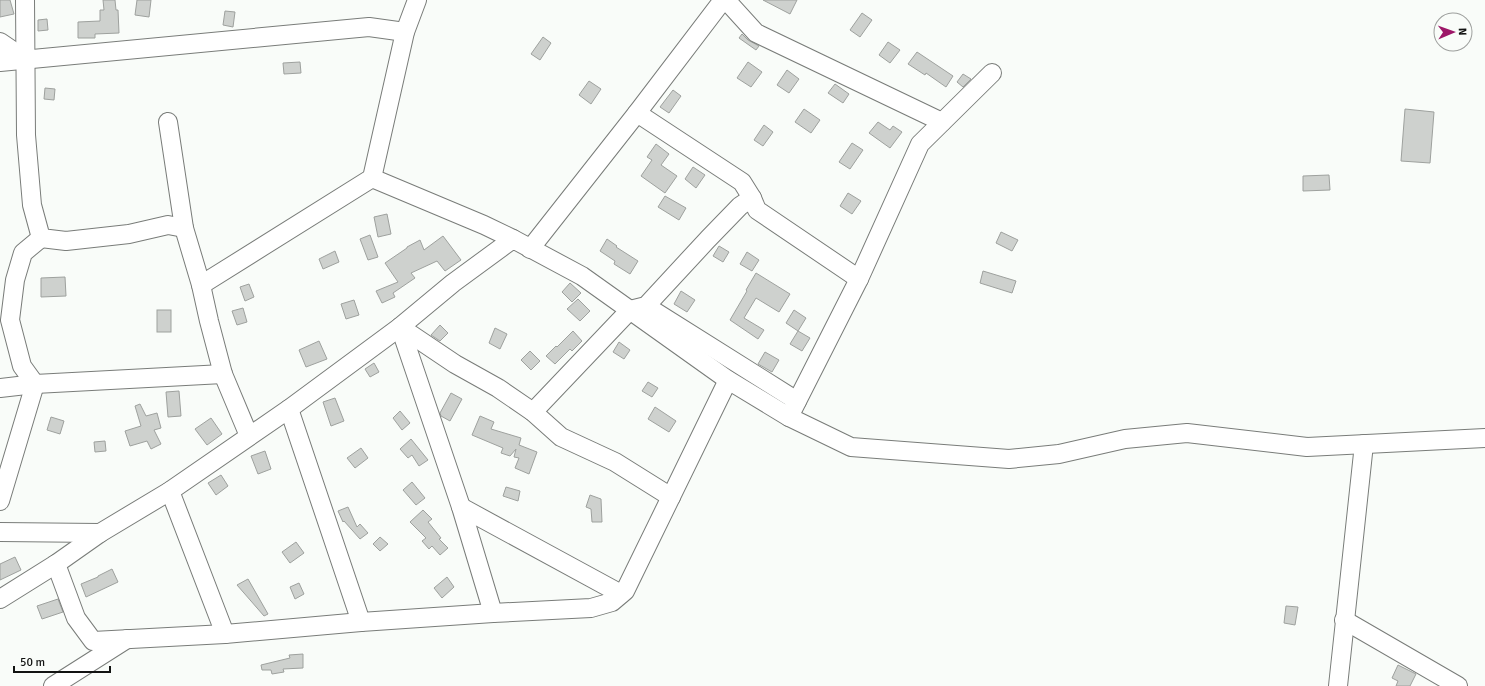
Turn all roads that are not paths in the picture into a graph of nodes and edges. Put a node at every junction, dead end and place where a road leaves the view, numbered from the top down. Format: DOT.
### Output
graph roads {
  1 [pos="26,0"];
  2 [pos="417,0"];
  3 [pos="723,0"];
  4 [pos="726,0"];
  5 [pos="405,32"];
  6 [pos="0,42"];
  7 [pos="25,59"];
  8 [pos="0,62"];
  9 [pos="992,73"];
  10 [pos="637,113"];
  11 [pos="168,122"];
  12 [pos="942,122"];
  13 [pos="372,178"];
  14 [pos="752,198"];
  15 [pos="184,228"];
  16 [pos="41,238"];
  17 [pos="513,239"];
  18 [pos="530,249"];
  19 [pos="859,279"];
  20 [pos="201,285"];
  21 [pos="638,308"];
  22 [pos="400,327"];
  23 [pos="223,374"];
  24 [pos="728,380"];
  25 [pos="35,384"];
  26 [pos="0,388"];
  27 [pos="797,401"];
  28 [pos="289,409"];
  29 [pos="533,412"];
  30 [pos="789,417"];
  31 [pos="249,436"];
  32 [pos="1485,438"];
  33 [pos="1364,444"];
  34 [pos="170,491"];
  35 [pos="671,497"];
  36 [pos="0,501"];
  37 [pos="461,507"];
  38 [pos="0,532"];
  39 [pos="100,533"];
  40 [pos="56,564"];
  41 [pos="621,594"];
  42 [pos="0,599"];
  43 [pos="493,613"];
  44 [pos="1344,620"];
  45 [pos="361,622"];
  46 [pos="226,634"];
  47 [pos="128,639"];
  48 [pos="53,686"];
  49 [pos="1338,686"];
  50 [pos="1458,686"];
  1 -- 7 [label="street"];
  2 -- 5 [label="street"];
  3 -- 10 [label="street"];
  4 -- 12 [label="street"];
  5 -- 7 [label="street"];
  5 -- 13 [label="street"];
  6 -- 7 [label="street"];
  7 -- 8 [label="street"];
  7 -- 16 [label="street"];
  9 -- 12 [label="street"];
  10 -- 14 [label="street"];
  10 -- 18 [label="street"];
  11 -- 15 [label="street"];
  12 -- 19 [label="street"];
  13 -- 17 [label="street"];
  13 -- 20 [label="street"];
  14 -- 19 [label="street"];
  14 -- 21 [label="street"];
  15 -- 16 [label="street"];
  15 -- 20 [label="street"];
  16 -- 25 [label="street"];
  17 -- 18 [label="street"];
  17 -- 22 [label="street"];
  18 -- 21 [label="street"];
  19 -- 27 [label="street"];
  20 -- 23 [label="street"];
  21 -- 24 [label="street"];
  21 -- 27 [label="street"];
  21 -- 29 [label="street"];
  22 -- 28 [label="street"];
  22 -- 29 [label="street"];
  22 -- 37 [label="street"];
  23 -- 25 [label="street"];
  23 -- 31 [label="street"];
  24 -- 30 [label="street"];
  24 -- 35 [label="street"];
  25 -- 26 [label="street"];
  25 -- 36 [label="street"];
  27 -- 30 [label="street"];
  28 -- 31 [label="street"];
  28 -- 45 [label="street"];
  29 -- 35 [label="street"];
  30 -- 33 [label="street"];
  31 -- 34 [label="street"];
  32 -- 33 [label="street"];
  33 -- 44 [label="street"];
  34 -- 39 [label="street"];
  34 -- 46 [label="street"];
  35 -- 41 [label="street"];
  37 -- 41 [label="street"];
  37 -- 43 [label="street"];
  38 -- 39 [label="street"];
  39 -- 40 [label="street"];
  40 -- 42 [label="street"];
  40 -- 47 [label="street"];
  41 -- 43 [label="street"];
  43 -- 45 [label="street"];
  44 -- 49 [label="street"];
  44 -- 50 [label="street"];
  45 -- 46 [label="street"];
  46 -- 47 [label="street"];
  47 -- 48 [label="street"];
}
